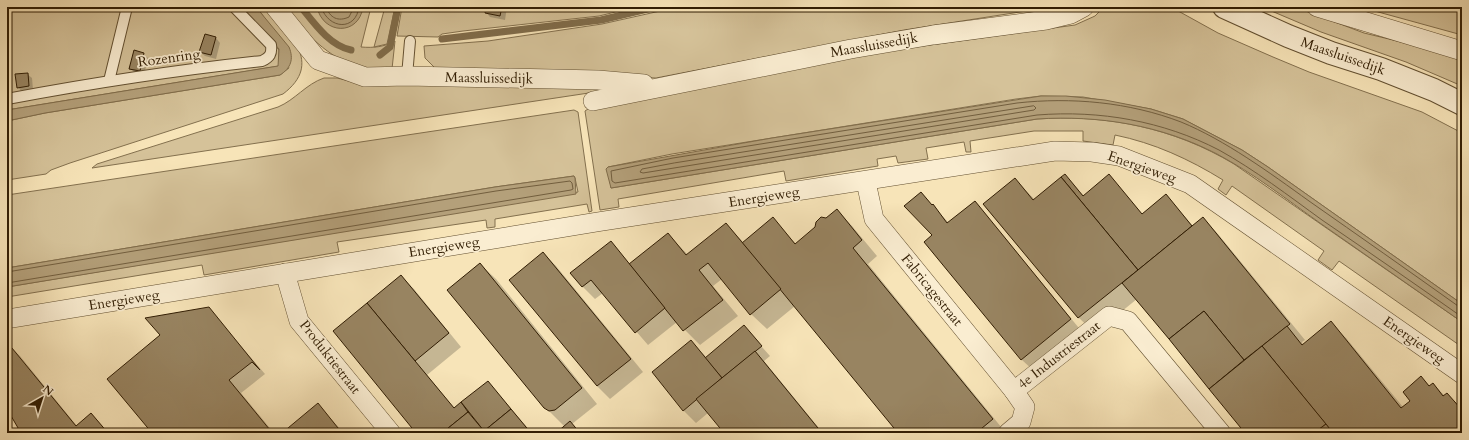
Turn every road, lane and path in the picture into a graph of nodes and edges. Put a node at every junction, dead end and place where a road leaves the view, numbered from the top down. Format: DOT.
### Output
graph roads {
  1 [pos="127,7"];
  2 [pos="234,7"];
  3 [pos="275,7"];
  4 [pos="1084,7"];
  5 [pos="1224,7"];
  6 [pos="1317,7"];
  7 [pos="410,41"];
  8 [pos="1462,51"];
  9 [pos="407,76"];
  10 [pos="109,81"];
  11 [pos="664,86"];
  12 [pos="7,99"];
  13 [pos="594,101"];
  14 [pos="1462,104"];
  15 [pos="866,182"];
  16 [pos="285,273"];
  17 [pos="7,319"];
  18 [pos="1462,374"];
  19 [pos="1014,391"];
  20 [pos="391,433"];
  21 [pos="1008,433"];
  22 [pos="1221,433"];
  1 -- 10 [label="lane"];
  2 -- 10 [label="lane, Rozenring"];
  3 -- 9 [label="street, Maassluissedijk"];
  4 -- 11 [label="street, Maassluissedijk"];
  5 -- 14 [label="street, Maassluissedijk"];
  6 -- 8 [label="street"];
  7 -- 9 [label="lane"];
  9 -- 11 [label="street, Maassluissedijk"];
  10 -- 12 [label="lane, Rozenring"];
  11 -- 13 [label="street, Maassluissedijk"];
  15 -- 16 [label="street, Energieweg"];
  15 -- 18 [label="street, Energieweg"];
  15 -- 19 [label="street, Fabricagestraat"];
  16 -- 17 [label="street, Energieweg"];
  16 -- 20 [label="street, Produktiestraat"];
  19 -- 21 [label="street, 4e Industriestraat"];
  19 -- 22 [label="street, 4e Industriestraat"];
}
